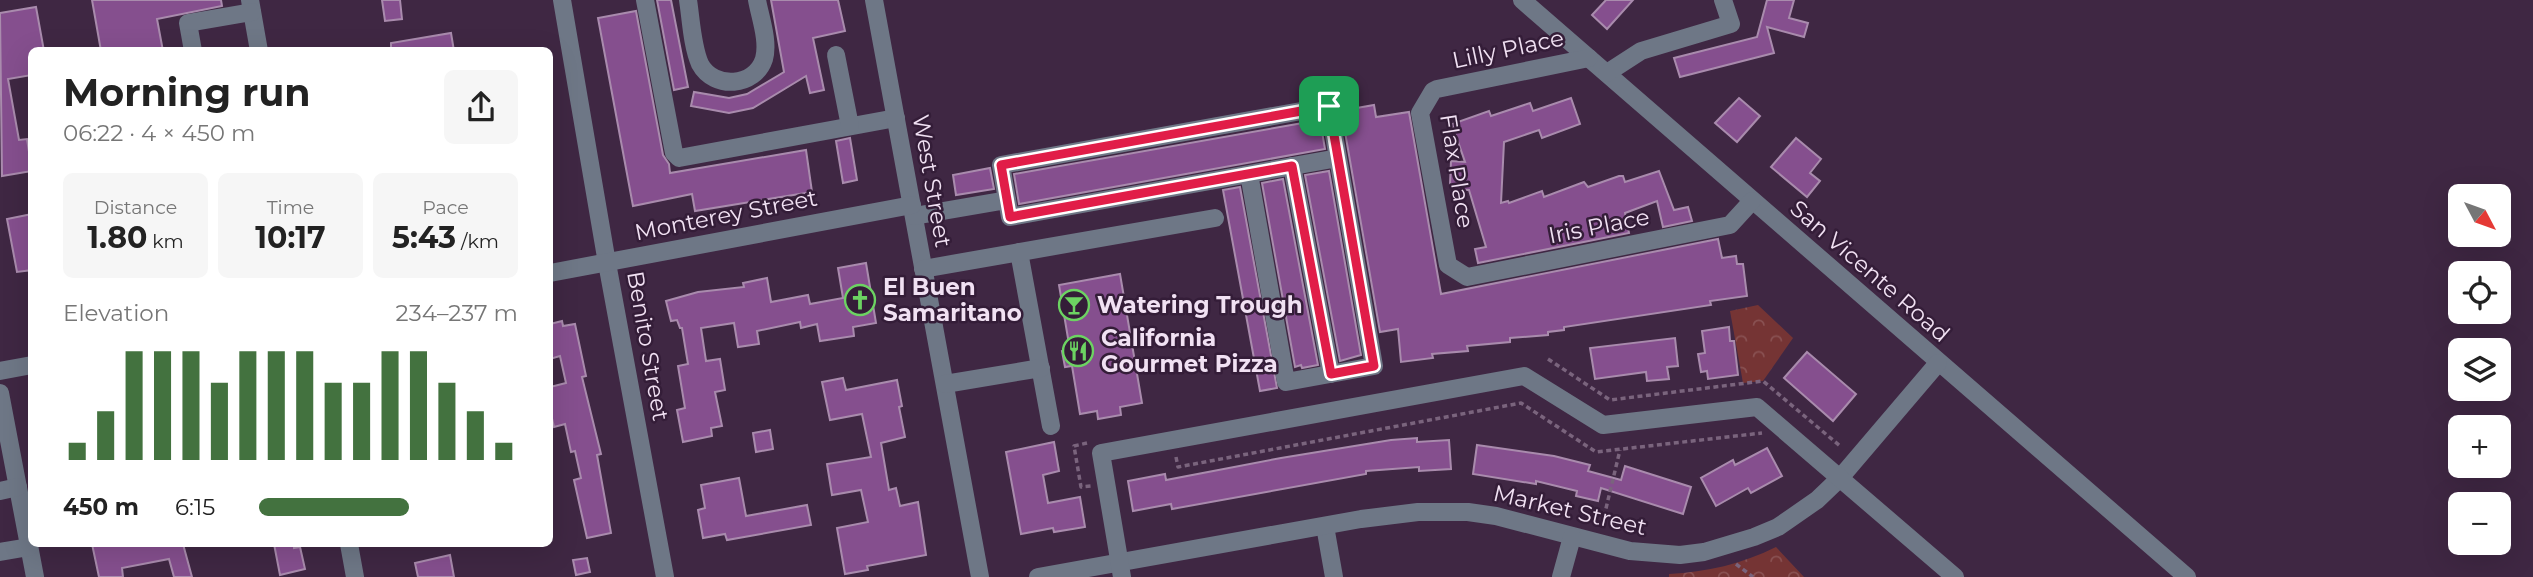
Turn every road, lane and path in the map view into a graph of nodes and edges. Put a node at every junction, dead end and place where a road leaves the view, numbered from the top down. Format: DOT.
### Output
graph roads {
  1 [pos="562,0"];
  2 [pos="645,0"];
  3 [pos="688,0"];
  4 [pos="757,0"];
  5 [pos="874,0"];
  6 [pos="1522,0"];
  7 [pos="1723,0"];
  8 [pos="251,6"];
  9 [pos="192,47"];
  10 [pos="259,47"];
  11 [pos="836,55"];
  12 [pos="1589,58"];
  13 [pos="1607,74"];
  14 [pos="1437,89"];
  15 [pos="896,118"];
  16 [pos="850,126"];
  17 [pos="1338,158"];
  18 [pos="1292,166"];
  19 [pos="1249,174"];
  20 [pos="1007,200"];
  21 [pos="1752,201"];
  22 [pos="913,211"];
  23 [pos="1215,218"];
  24 [pos="1019,252"];
  25 [pos="607,263"];
  26 [pos="1448,265"];
  27 [pos="923,269"];
  28 [pos="553,272"];
  29 [pos="1548,359"];
  30 [pos="1938,363"];
  31 [pos="28,366"];
  32 [pos="1041,368"];
  33 [pos="0,371"];
  34 [pos="1331,374"];
  35 [pos="944,384"];
  36 [pos="0,393"];
  37 [pos="1051,426"];
  38 [pos="1767,432"];
  39 [pos="1840,446"];
  40 [pos="1620,450"];
  41 [pos="1175,453"];
  42 [pos="1840,478"];
  43 [pos="9,489"];
  44 [pos="1602,525"];
  45 [pos="1325,526"];
  46 [pos="1572,537"];
  47 [pos="28,544"];
  48 [pos="29,547"];
  49 [pos="350,547"];
  50 [pos="0,552"];
  51 [pos="1736,564"];
  52 [pos="1121,570"];
  53 [pos="34,577"];
  54 [pos="355,577"];
  55 [pos="665,577"];
  56 [pos="980,577"];
  57 [pos="1038,577"];
  58 [pos="1334,577"];
  59 [pos="1561,577"];
  60 [pos="1753,577"];
  61 [pos="1955,577"];
  62 [pos="2188,577"];
  1 -- 25 [label="street, Benito Street"];
  2 -- 16 [label="street"];
  3 -- 4 [label="street"];
  5 -- 15 [label="street, West Street"];
  6 -- 12 [label="street, San Vicente Road"];
  7 -- 13 [label="street"];
  8 -- 9 [label="street"];
  8 -- 10 [label="street"];
  11 -- 16 [label="street"];
  12 -- 13 [label="street, San Vicente Road"];
  12 -- 14 [label="street, Lilly Place"];
  13 -- 21 [label="street, San Vicente Road"];
  14 -- 26 [label="street, Flax Place"];
  15 -- 16 [label="street"];
  15 -- 22 [label="street, West Street"];
  17 -- 18 [label="street"];
  17 -- 20 [label="street"];
  17 -- 34 [label="street"];
  18 -- 19 [label="street"];
  18 -- 34 [label="street"];
  19 -- 20 [label="street"];
  19 -- 34 [label="street"];
  20 -- 22 [label="street, Monterey Street"];
  21 -- 26 [label="street, Iris Place"];
  21 -- 30 [label="street, San Vicente Road"];
  22 -- 25 [label="street, Monterey Street"];
  22 -- 27 [label="street, West Street"];
  23 -- 24 [label="street"];
  24 -- 27 [label="street"];
  24 -- 32 [label="street"];
  25 -- 28 [label="street, Monterey Street"];
  25 -- 55 [label="street, Benito Street"];
  27 -- 35 [label="street, West Street"];
  29 -- 39 [label="path"];
  30 -- 42 [label="street, Market Street"];
  30 -- 62 [label="street, San Vicente Road"];
  31 -- 33 [label="street"];
  32 -- 35 [label="street"];
  32 -- 37 [label="street"];
  35 -- 56 [label="street, West Street"];
  36 -- 43 [label="street"];
  38 -- 40 [label="path"];
  40 -- 41 [label="path"];
  40 -- 44 [label="path"];
  42 -- 46 [label="street, Market Street"];
  42 -- 52 [label="street"];
  42 -- 61 [label="street"];
  43 -- 47 [label="street"];
  45 -- 46 [label="street, Market Street"];
  45 -- 52 [label="street, Market Street"];
  45 -- 58 [label="street"];
  46 -- 59 [label="street"];
  48 -- 50 [label="street"];
  48 -- 53 [label="street"];
  49 -- 54 [label="street"];
  51 -- 60 [label="path"];
  52 -- 57 [label="street, Market Street"];
}
